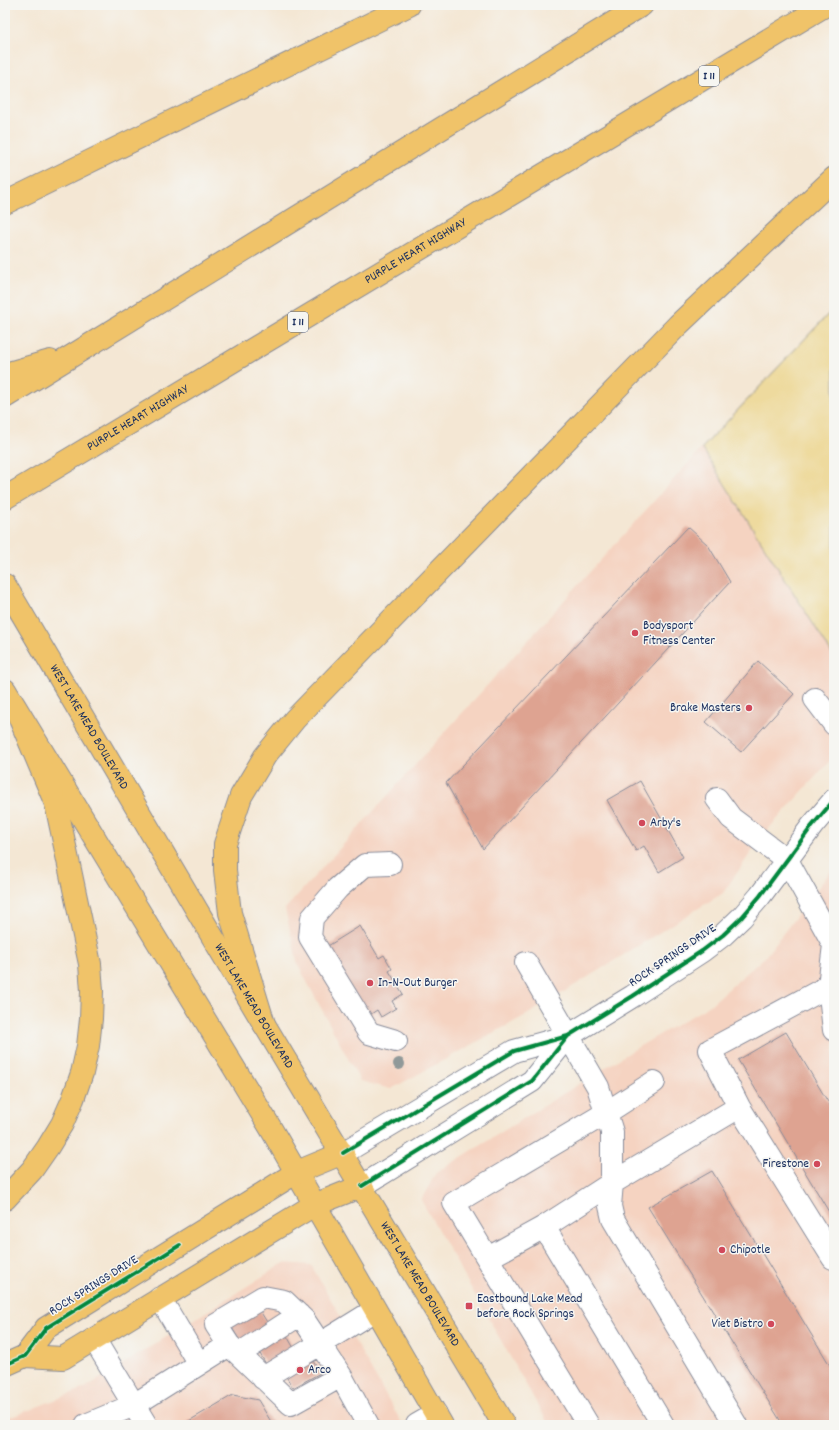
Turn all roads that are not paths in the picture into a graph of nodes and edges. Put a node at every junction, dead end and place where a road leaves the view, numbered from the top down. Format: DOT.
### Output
graph roads {
  1 [pos="409,5"];
  2 [pos="642,5"];
  3 [pos="826,5"];
  4 [pos="834,178"];
  5 [pos="5,203"];
  6 [pos="76,354"];
  7 [pos="5,374"];
  8 [pos="5,397"];
  9 [pos="5,498"];
  10 [pos="5,586"];
  11 [pos="10,698"];
  12 [pos="815,699"];
  13 [pos="834,724"];
  14 [pos="717,799"];
  15 [pos="834,800"];
  16 [pos="787,860"];
  17 [pos="390,864"];
  18 [pos="526,963"];
  19 [pos="831,985"];
  20 [pos="264,1024"];
  21 [pos="834,1030"];
  22 [pos="568,1036"];
  23 [pos="396,1041"];
  24 [pos="654,1082"];
  25 [pos="740,1107"];
  26 [pos="606,1113"];
  27 [pos="343,1153"];
  28 [pos="297,1172"];
  29 [pos="612,1183"];
  30 [pos="362,1186"];
  31 [pos="5,1199"];
  32 [pos="314,1205"];
  33 [pos="544,1227"];
  34 [pos="488,1258"];
  35 [pos="834,1258"];
  36 [pos="160,1298"];
  37 [pos="375,1310"];
  38 [pos="299,1315"];
  39 [pos="94,1339"];
  40 [pos="320,1344"];
  41 [pos="234,1350"];
  42 [pos="25,1356"];
  43 [pos="199,1364"];
  44 [pos="5,1365"];
  45 [pos="340,1376"];
  46 [pos="263,1378"];
  47 [pos="134,1405"];
  48 [pos="442,1421"];
  49 [pos="86,1425"];
  50 [pos="146,1425"];
  51 [pos="368,1425"];
  52 [pos="417,1425"];
  53 [pos="504,1425"];
  54 [pos="588,1425"];
  55 [pos="663,1425"];
  56 [pos="736,1425"];
  1 -- 5 [label="main road"];
  2 -- 6 [label="main road"];
  3 -- 9 [label="main road, PURPLE HEART HIGHWAY / I 11"];
  4 -- 20 [label="main road"];
  6 -- 7 [label="main road"];
  6 -- 8 [label="main road"];
  10 -- 20 [label="main road, WEST LAKE MEAD BOULEVARD"];
  11 -- 28 [label="main road"];
  11 -- 31 [label="main road"];
  12 -- 13 [label="street"];
  14 -- 16 [label="street"];
  15 -- 16 [label="street, ROCK SPRINGS DRIVE"];
  16 -- 19 [label="street"];
  16 -- 22 [label="street, ROCK SPRINGS DRIVE"];
  17 -- 23 [label="street"];
  18 -- 22 [label="street"];
  19 -- 21 [label="street"];
  19 -- 25 [label="street"];
  20 -- 27 [label="main road, WEST LAKE MEAD BOULEVARD"];
  22 -- 26 [label="street"];
  22 -- 27 [label="street, ROCK SPRINGS DRIVE"];
  22 -- 30 [label="street, ROCK SPRINGS DRIVE"];
  24 -- 26 [label="street"];
  25 -- 29 [label="street"];
  25 -- 35 [label="street"];
  26 -- 29 [label="street"];
  26 -- 34 [label="street"];
  27 -- 28 [label="main road, ROCK SPRINGS DRIVE"];
  27 -- 30 [label="main road, WEST LAKE MEAD BOULEVARD"];
  28 -- 32 [label="main road"];
  28 -- 42 [label="main road, ROCK SPRINGS DRIVE"];
  29 -- 33 [label="street"];
  29 -- 56 [label="street"];
  30 -- 32 [label="main road, ROCK SPRINGS DRIVE"];
  30 -- 53 [label="main road, WEST LAKE MEAD BOULEVARD"];
  32 -- 36 [label="main road, ROCK SPRINGS DRIVE"];
  32 -- 37 [label="main road"];
  33 -- 34 [label="street"];
  33 -- 55 [label="street"];
  34 -- 54 [label="street"];
  36 -- 39 [label="main road, ROCK SPRINGS DRIVE"];
  36 -- 43 [label="street"];
  37 -- 40 [label="street"];
  37 -- 48 [label="main road"];
  38 -- 40 [label="street"];
  38 -- 41 [label="street"];
  38 -- 41 [label="street"];
  39 -- 42 [label="main road, ROCK SPRINGS DRIVE"];
  39 -- 47 [label="street"];
  40 -- 45 [label="street"];
  40 -- 46 [label="street"];
  41 -- 43 [label="street"];
  41 -- 46 [label="street"];
  42 -- 44 [label="main road, ROCK SPRINGS DRIVE"];
  43 -- 47 [label="street"];
  45 -- 46 [label="street"];
  45 -- 51 [label="street"];
  47 -- 49 [label="street"];
  47 -- 50 [label="street"];
  48 -- 52 [label="street"];
}
